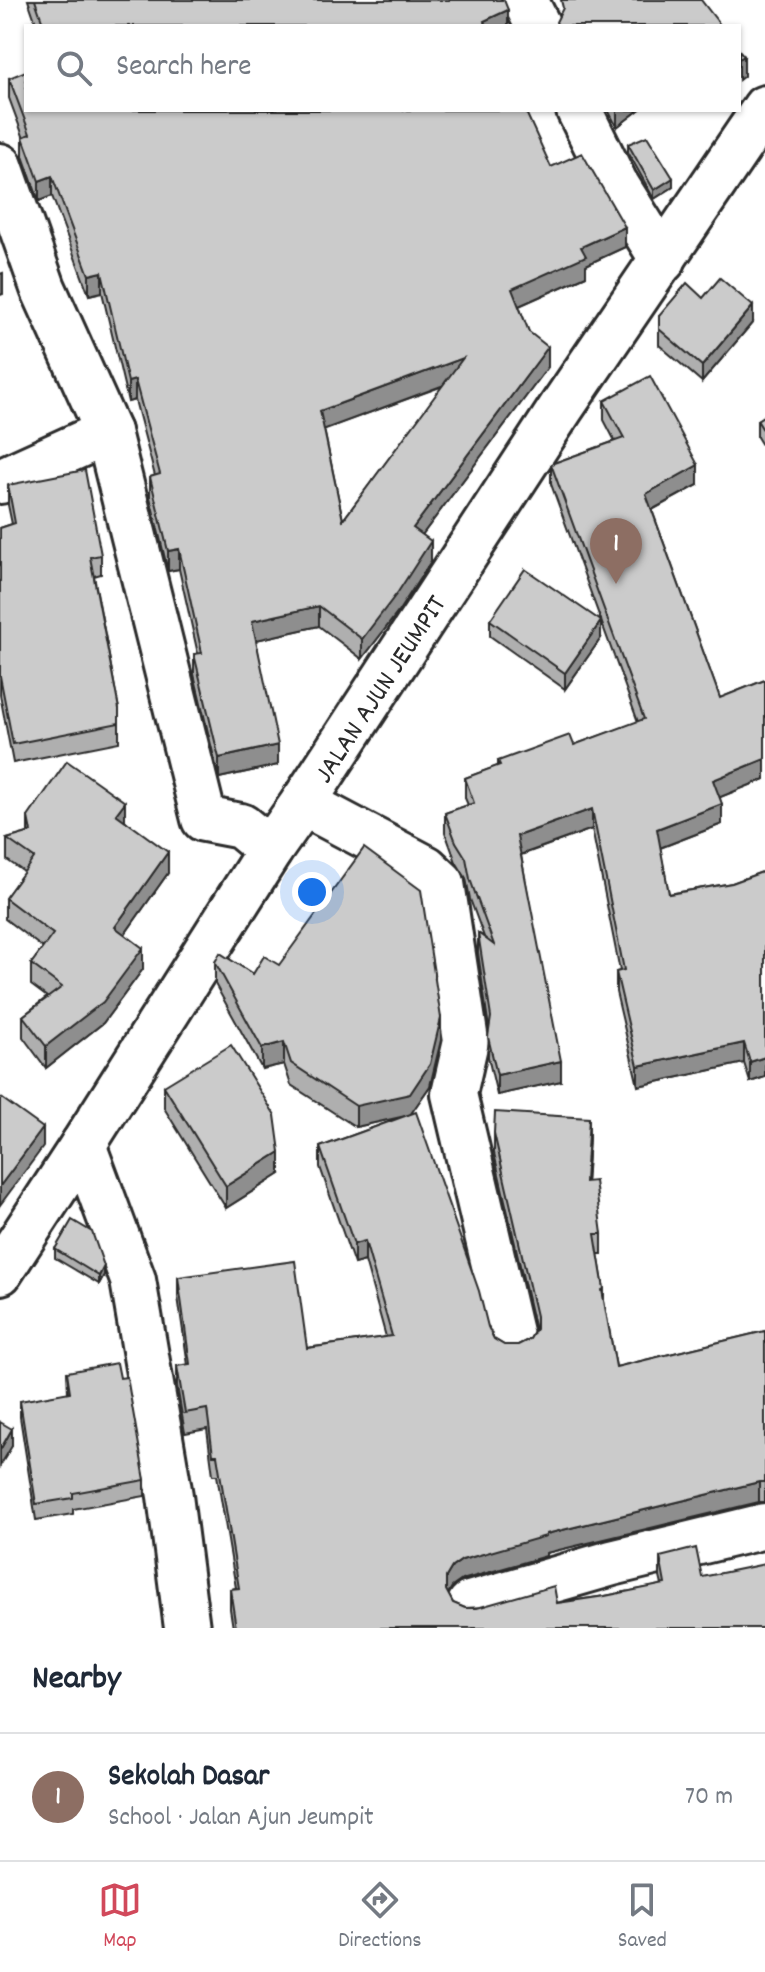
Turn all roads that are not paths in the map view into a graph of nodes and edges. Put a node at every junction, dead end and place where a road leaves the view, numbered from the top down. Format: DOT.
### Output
graph roads {
  1 [pos="525,0"];
  2 [pos="537,24"];
  3 [pos="765,108"];
  4 [pos="580,112"];
  5 [pos="0,166"];
  6 [pos="663,260"];
  7 [pos="108,432"];
  8 [pos="0,481"];
  9 [pos="303,803"];
  10 [pos="270,850"];
  11 [pos="83,1145"];
  12 [pos="0,1272"];
  13 [pos="512,1341"];
  14 [pos="765,1526"];
  15 [pos="470,1604"];
  16 [pos="187,1628"];
  1 -- 2 [label="street"];
  3 -- 6 [label="street, JALAN AJUN JEUMPIT"];
  4 -- 6 [label="street"];
  5 -- 7 [label="street"];
  6 -- 9 [label="street, JALAN AJUN JEUMPIT"];
  7 -- 8 [label="street"];
  7 -- 10 [label="street"];
  9 -- 10 [label="street, JALAN AJUN JEUMPIT"];
  9 -- 13 [label="street"];
  10 -- 11 [label="street, JALAN AJUN JEUMPIT"];
  11 -- 12 [label="street, JALAN AJUN JEUMPIT"];
  11 -- 16 [label="street"];
  14 -- 15 [label="street"];
}
